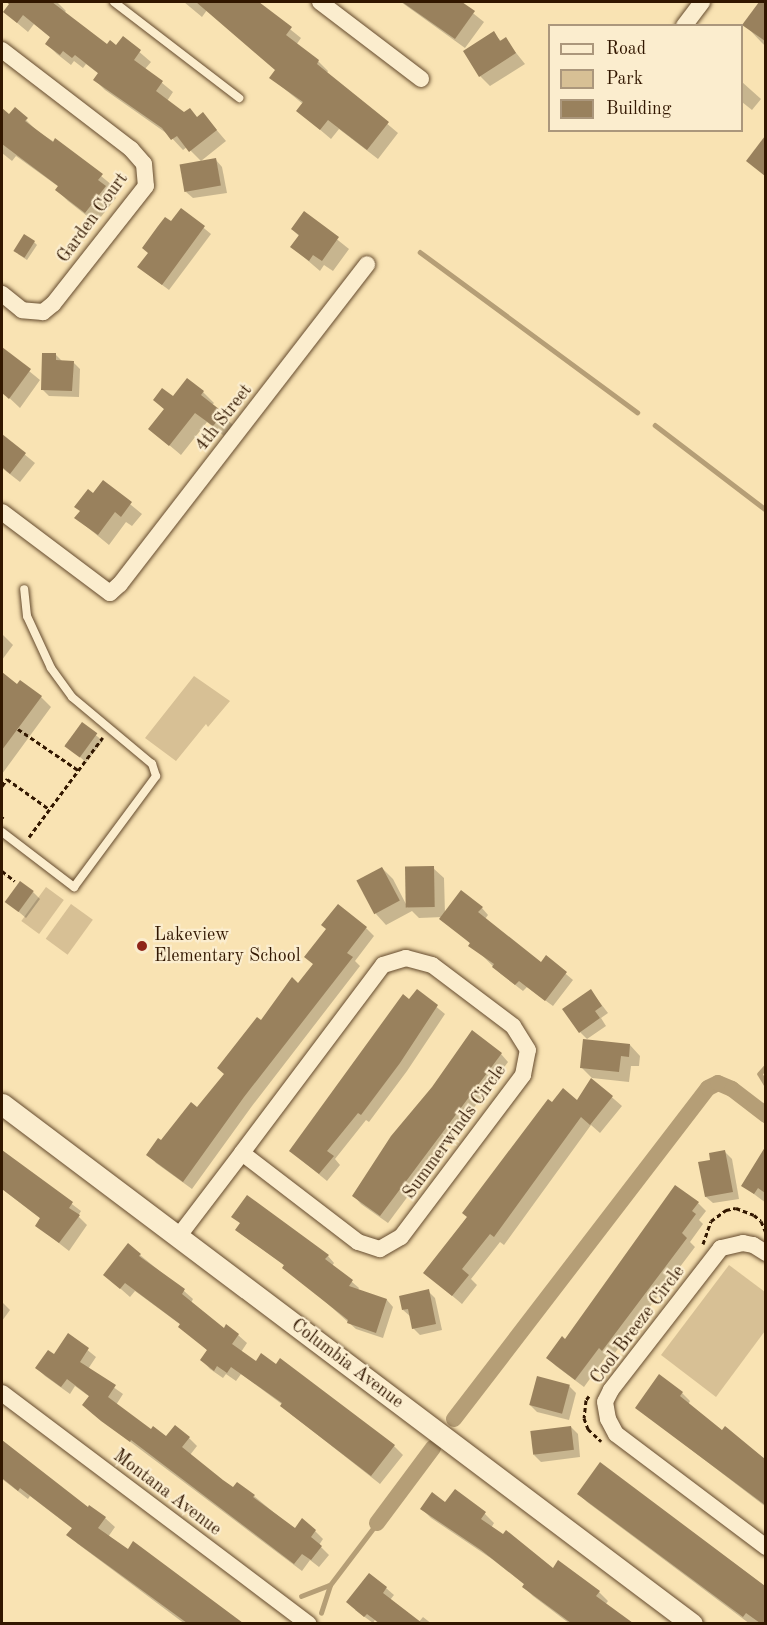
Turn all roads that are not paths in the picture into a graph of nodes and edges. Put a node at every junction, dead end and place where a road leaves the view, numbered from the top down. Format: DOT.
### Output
graph roads {
  1 [pos="114,2"];
  2 [pos="320,2"];
  3 [pos="702,2"];
  4 [pos="686,24"];
  5 [pos="2,50"];
  6 [pos="421,79"];
  7 [pos="239,98"];
  8 [pos="367,264"];
  9 [pos="2,294"];
  10 [pos="2,512"];
  11 [pos="24,589"];
  12 [pos="2,832"];
  13 [pos="2,1104"];
  14 [pos="242,1153"];
  15 [pos="178,1237"];
  16 [pos="765,1253"];
  17 [pos="2,1393"];
  18 [pos="765,1547"];
  19 [pos="304,1622"];
  20 [pos="692,1623"];
  1 -- 7 [label="lane"];
  2 -- 6 [label="street"];
  3 -- 4 [label="street"];
  5 -- 9 [label="street, Garden Court"];
  8 -- 10 [label="street, 4th Street"];
  11 -- 12 [label="lane"];
  13 -- 15 [label="street, Columbia Avenue"];
  14 -- 14 [label="street, Summerwinds Circle"];
  14 -- 15 [label="street, Summerwinds Circle"];
  15 -- 20 [label="street, Columbia Avenue"];
  16 -- 18 [label="street, Cool Breeze Circle"];
  17 -- 19 [label="street, Montana Avenue"];
}
